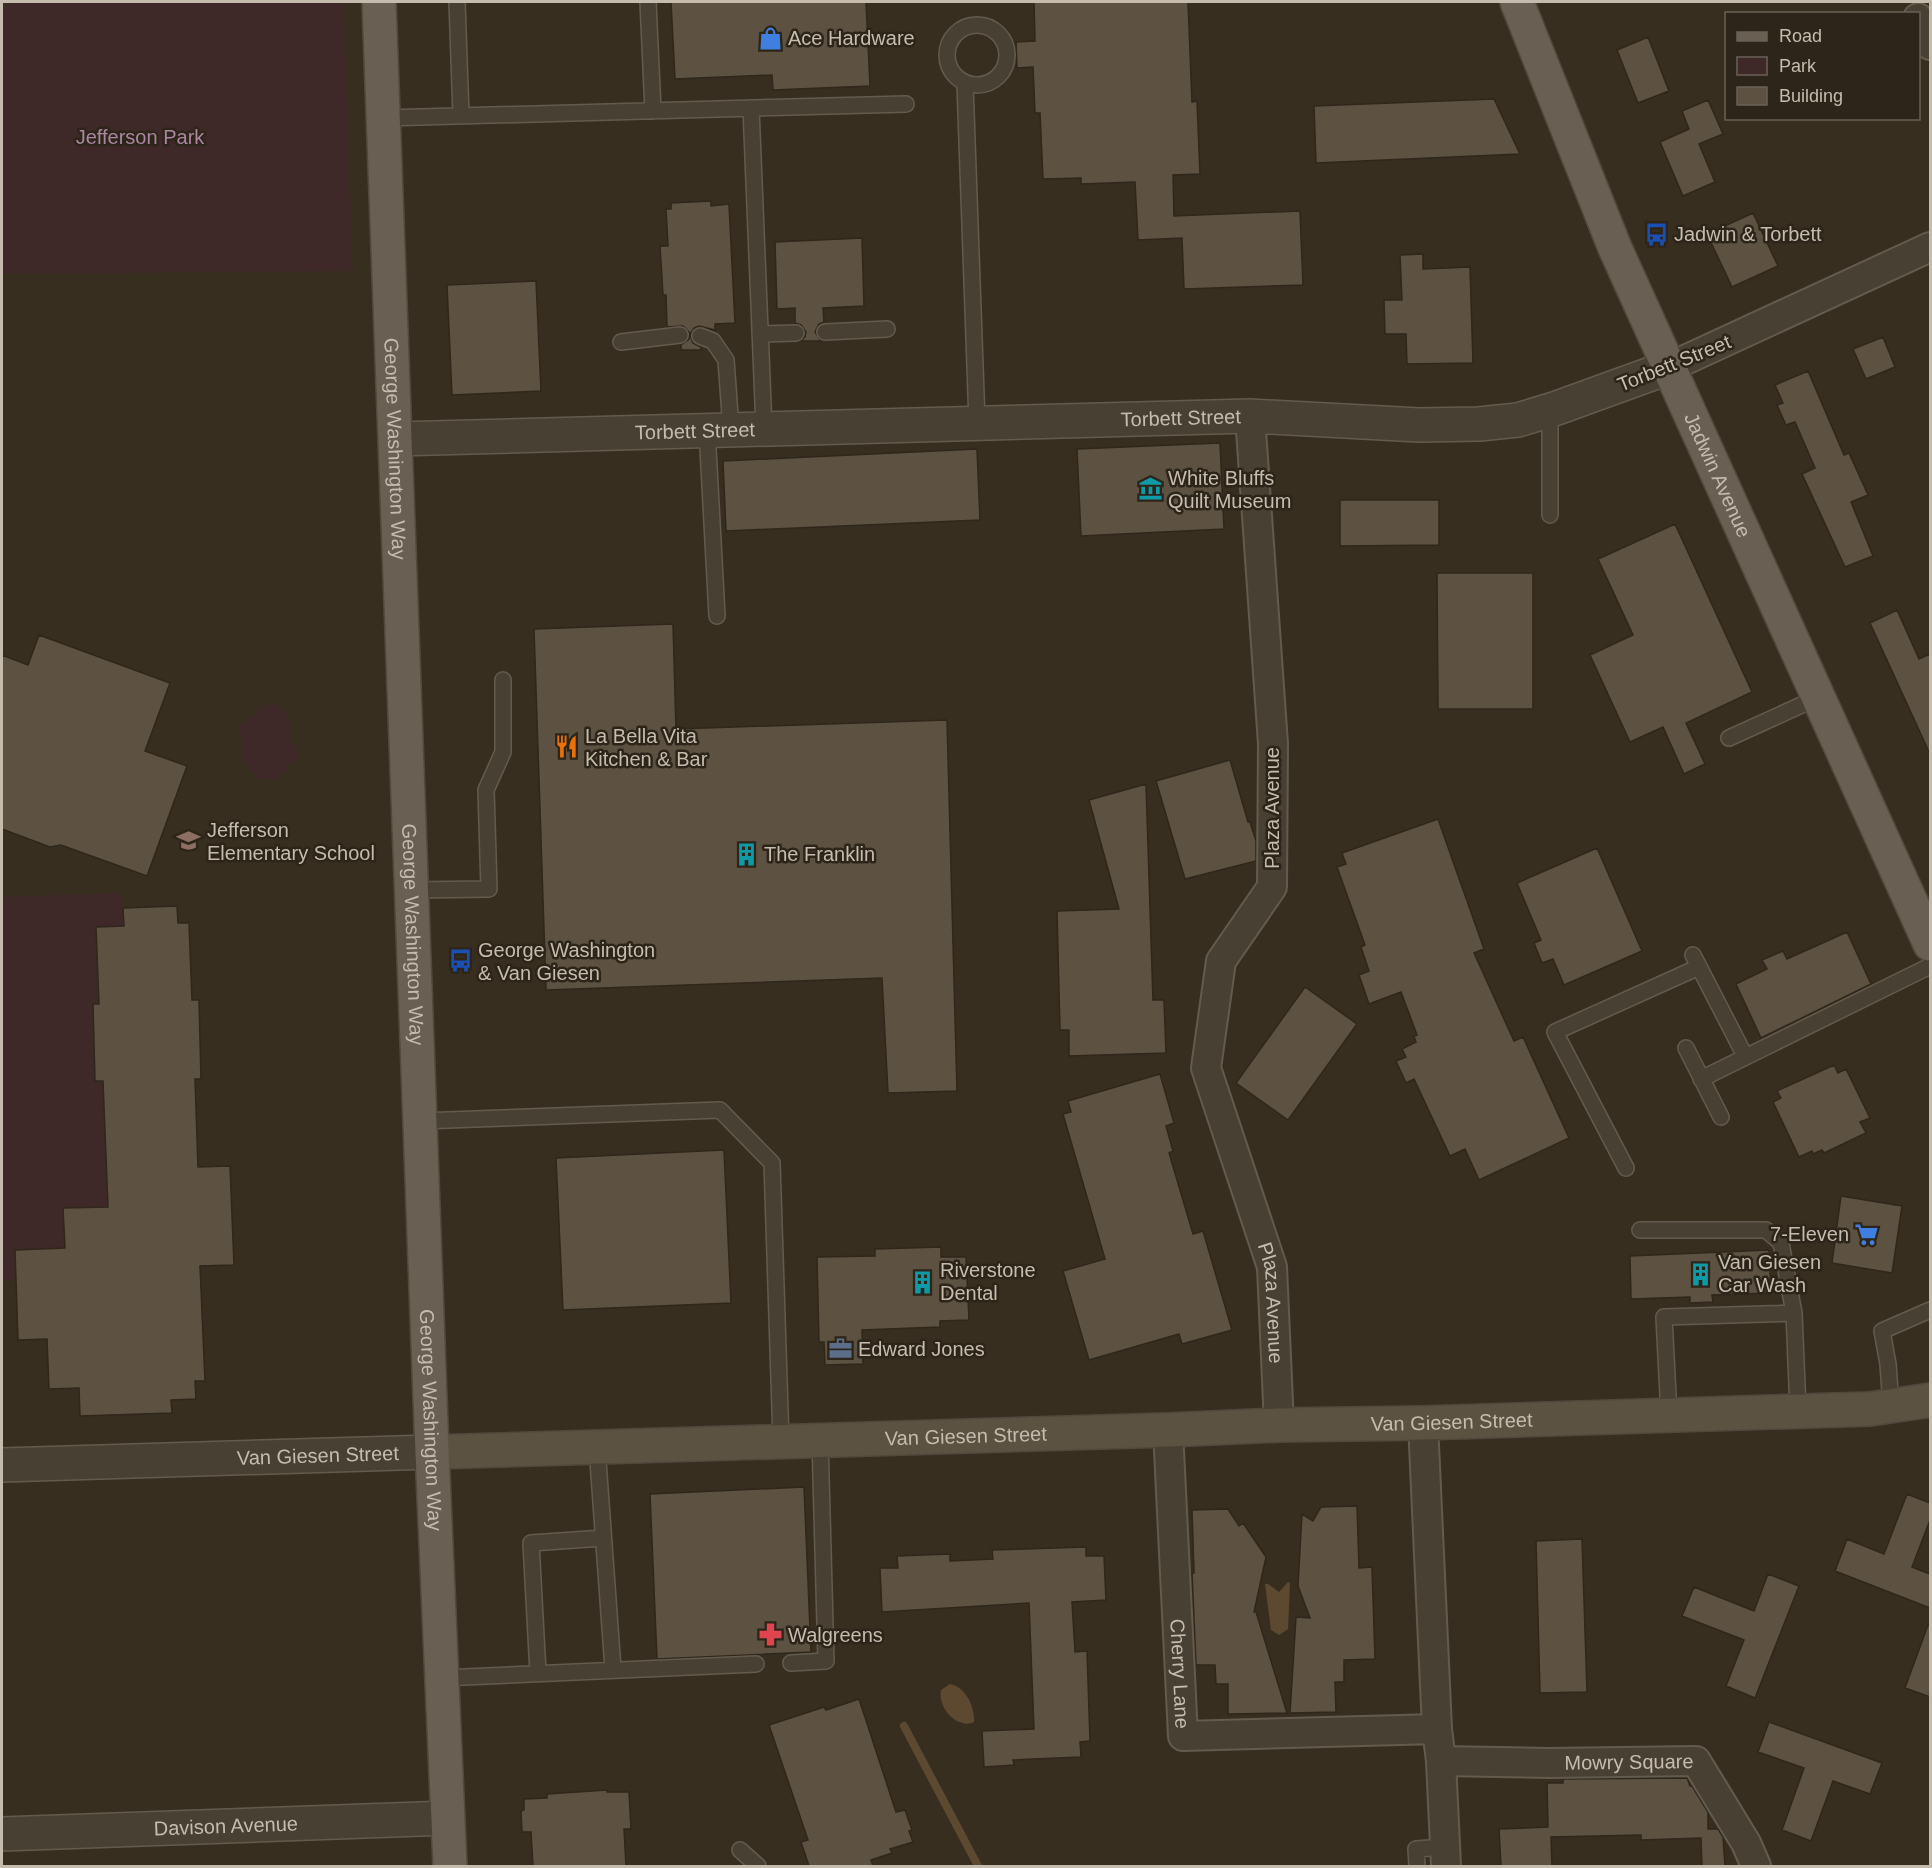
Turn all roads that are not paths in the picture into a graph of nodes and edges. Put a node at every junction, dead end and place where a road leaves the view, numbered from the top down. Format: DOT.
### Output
graph roads {
  1 [pos="379,2"];
  2 [pos="457,2"];
  3 [pos="648,2"];
  4 [pos="1517,2"];
  5 [pos="1920,22"];
  6 [pos="1930,45"];
  7 [pos="966,84"];
  8 [pos="906,104"];
  9 [pos="751,108"];
  10 [pos="653,111"];
  11 [pos="461,116"];
  12 [pos="384,118"];
  13 [pos="1930,247"];
  14 [pos="887,329"];
  15 [pos="825,332"];
  16 [pos="796,333"];
  17 [pos="760,334"];
  18 [pos="680,335"];
  19 [pos="700,336"];
  20 [pos="621,342"];
  21 [pos="1670,367"];
  22 [pos="1550,410"];
  23 [pos="1250,416"];
  24 [pos="977,422"];
  25 [pos="764,428"];
  26 [pos="719,429"];
  27 [pos="395,439"];
  28 [pos="1550,515"];
  29 [pos="717,616"];
  30 [pos="503,680"];
  31 [pos="1819,697"];
  32 [pos="1729,738"];
  33 [pos="412,890"];
  34 [pos="1930,944"];
  35 [pos="1930,966"];
  36 [pos="1686,1048"];
  37 [pos="1745,1056"];
  38 [pos="1701,1078"];
  39 [pos="1721,1117"];
  40 [pos="421,1121"];
  41 [pos="1626,1168"];
  42 [pos="1641,1230"];
  43 [pos="1930,1310"];
  44 [pos="1794,1313"];
  45 [pos="1930,1400"];
  46 [pos="1891,1406"];
  47 [pos="1798,1410"];
  48 [pos="1669,1415"];
  49 [pos="1423,1423"];
  50 [pos="1279,1425"];
  51 [pos="1168,1430"];
  52 [pos="820,1440"];
  53 [pos="781,1441"];
  54 [pos="597,1447"];
  55 [pos="432,1452"];
  56 [pos="2,1465"];
  57 [pos="603,1538"];
  58 [pos="791,1663"];
  59 [pos="756,1664"];
  60 [pos="613,1669"];
  61 [pos="538,1673"];
  62 [pos="442,1678"];
  63 [pos="1437,1729"];
  64 [pos="1441,1761"];
  65 [pos="448,1818"];
  66 [pos="2,1834"];
  67 [pos="740,1850"];
  68 [pos="1445,1857"];
  69 [pos="450,1866"];
  70 [pos="758,1866"];
  71 [pos="1417,1866"];
  72 [pos="1756,1866"];
  1 -- 12 [label="main road, George Washington Way"];
  2 -- 11 [label="lane"];
  3 -- 10 [label="lane"];
  4 -- 21 [label="main road, Jadwin Avenue"];
  5 -- 6 [label="street"];
  7 -- 7 [label="lane"];
  7 -- 24 [label="lane"];
  8 -- 9 [label="lane"];
  9 -- 10 [label="lane"];
  9 -- 17 [label="lane"];
  10 -- 11 [label="lane"];
  11 -- 12 [label="lane"];
  12 -- 27 [label="main road, George Washington Way"];
  13 -- 21 [label="street, Torbett Street"];
  14 -- 15 [label="lane"];
  16 -- 17 [label="lane"];
  17 -- 25 [label="lane"];
  18 -- 20 [label="lane"];
  19 -- 26 [label="lane"];
  21 -- 22 [label="street, Torbett Street"];
  21 -- 31 [label="main road, Jadwin Avenue"];
  22 -- 23 [label="street, Torbett Street"];
  22 -- 28 [label="lane"];
  23 -- 24 [label="street, Torbett Street"];
  23 -- 50 [label="street, Plaza Avenue"];
  24 -- 25 [label="street, Torbett Street"];
  25 -- 26 [label="street, Torbett Street"];
  26 -- 27 [label="street, Torbett Street"];
  26 -- 29 [label="lane"];
  27 -- 33 [label="main road, George Washington Way"];
  30 -- 33 [label="lane"];
  31 -- 32 [label="lane"];
  31 -- 34 [label="main road, Jadwin Avenue"];
  33 -- 40 [label="main road, George Washington Way"];
  35 -- 37 [label="lane"];
  36 -- 38 [label="lane"];
  37 -- 38 [label="lane"];
  37 -- 41 [label="lane"];
  38 -- 39 [label="lane"];
  40 -- 53 [label="lane"];
  40 -- 55 [label="main road, George Washington Way"];
  42 -- 44 [label="lane"];
  43 -- 46 [label="lane"];
  44 -- 47 [label="lane"];
  44 -- 48 [label="lane"];
  45 -- 46 [label="main road, Van Giesen Street"];
  46 -- 47 [label="main road, Van Giesen Street"];
  47 -- 48 [label="main road, Van Giesen Street"];
  48 -- 49 [label="main road, Van Giesen Street"];
  49 -- 50 [label="main road, Van Giesen Street"];
  49 -- 63 [label="street"];
  50 -- 51 [label="main road, Van Giesen Street"];
  51 -- 52 [label="main road, Van Giesen Street"];
  51 -- 63 [label="street, Cherry Lane"];
  52 -- 53 [label="main road, Van Giesen Street"];
  52 -- 58 [label="lane"];
  53 -- 54 [label="main road, Van Giesen Street"];
  54 -- 55 [label="main road, Van Giesen Street"];
  54 -- 57 [label="lane"];
  55 -- 56 [label="street, Van Giesen Street"];
  55 -- 62 [label="main road, George Washington Way"];
  57 -- 60 [label="lane"];
  57 -- 61 [label="lane"];
  59 -- 60 [label="lane"];
  60 -- 61 [label="lane"];
  61 -- 62 [label="lane"];
  62 -- 65 [label="main road, George Washington Way"];
  63 -- 64 [label="street"];
  64 -- 68 [label="street"];
  64 -- 72 [label="street, Mowry Square"];
  65 -- 66 [label="street, Davison Avenue"];
  65 -- 69 [label="main road, George Washington Way"];
  67 -- 70 [label="lane"];
  68 -- 71 [label="lane"];
}
